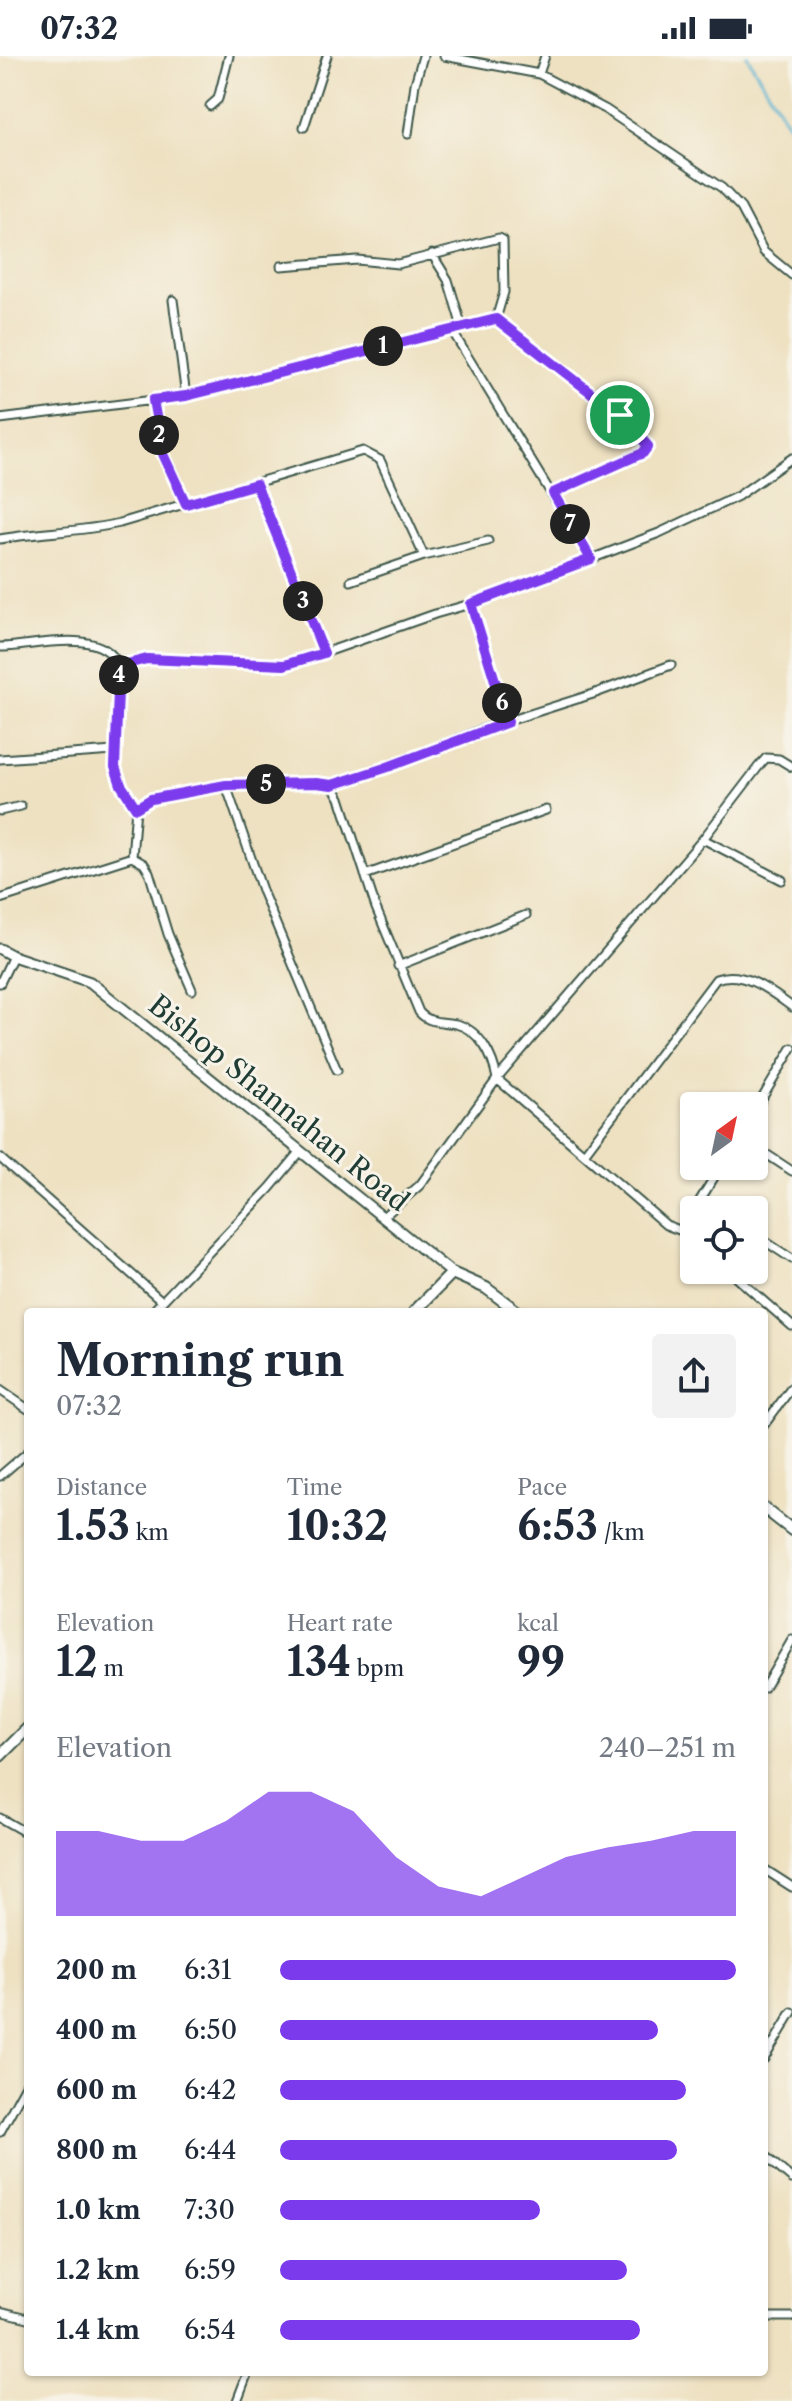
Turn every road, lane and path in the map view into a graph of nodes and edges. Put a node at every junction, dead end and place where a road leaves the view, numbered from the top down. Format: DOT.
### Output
graph roads {
  1 [pos="229,56"];
  2 [pos="327,56"];
  3 [pos="423,56"];
  4 [pos="448,56"];
  5 [pos="545,56"];
  6 [pos="539,74"];
  7 [pos="210,106"];
  8 [pos="304,127"];
  9 [pos="408,134"];
  10 [pos="432,254"];
  11 [pos="281,266"];
  12 [pos="792,275"];
  13 [pos="173,300"];
  14 [pos="496,319"];
  15 [pos="462,327"];
  16 [pos="451,329"];
  17 [pos="186,396"];
  18 [pos="153,400"];
  19 [pos="0,419"];
  20 [pos="792,458"];
  21 [pos="256,484"];
  22 [pos="553,493"];
  23 [pos="186,504"];
  24 [pos="0,539"];
  25 [pos="488,541"];
  26 [pos="424,556"];
  27 [pos="591,559"];
  28 [pos="351,581"];
  29 [pos="471,604"];
  30 [pos="0,647"];
  31 [pos="324,653"];
  32 [pos="671,665"];
  33 [pos="119,666"];
  34 [pos="508,722"];
  35 [pos="114,751"];
  36 [pos="0,759"];
  37 [pos="792,767"];
  38 [pos="226,785"];
  39 [pos="332,785"];
  40 [pos="21,806"];
  41 [pos="136,808"];
  42 [pos="546,810"];
  43 [pos="0,811"];
  44 [pos="703,839"];
  45 [pos="132,857"];
  46 [pos="365,875"];
  47 [pos="782,880"];
  48 [pos="0,899"];
  49 [pos="526,915"];
  50 [pos="0,949"];
  51 [pos="13,956"];
  52 [pos="398,966"];
  53 [pos="0,983"];
  54 [pos="192,990"];
  55 [pos="792,1007"];
  56 [pos="792,1048"];
  57 [pos="337,1070"];
  58 [pos="497,1079"];
  59 [pos="766,1092"];
  60 [pos="584,1154"];
  61 [pos="299,1155"];
  62 [pos="768,1155"];
  63 [pos="0,1158"];
  64 [pos="792,1171"];
  65 [pos="383,1217"];
  66 [pos="680,1230"];
  67 [pos="768,1243"];
  68 [pos="792,1259"];
  69 [pos="452,1273"];
  70 [pos="744,1284"];
  71 [pos="162,1301"];
  72 [pos="156,1308"];
  73 [pos="418,1308"];
  74 [pos="513,1308"];
  75 [pos="792,1326"];
  76 [pos="792,1387"];
  77 [pos="0,1390"];
  78 [pos="24,1406"];
  79 [pos="768,1420"];
  80 [pos="24,1455"];
  81 [pos="0,1476"];
  82 [pos="768,1511"];
  83 [pos="792,1530"];
  84 [pos="792,1640"];
  85 [pos="768,1681"];
  86 [pos="24,1732"];
  87 [pos="0,1756"];
  88 [pos="0,1818"];
  89 [pos="24,1832"];
  90 [pos="768,1872"];
  91 [pos="792,1887"];
  92 [pos="792,2012"];
  93 [pos="768,2052"];
  94 [pos="24,2088"];
  95 [pos="0,2132"];
  96 [pos="768,2158"];
  97 [pos="792,2179"];
  98 [pos="0,2311"];
  99 [pos="24,2317"];
  100 [pos="768,2317"];
  101 [pos="792,2317"];
  102 [pos="246,2376"];
  103 [pos="237,2401"];
  1 -- 7 [label="street"];
  2 -- 8 [label="street"];
  3 -- 9 [label="street"];
  4 -- 6 [label="street"];
  5 -- 6 [label="street"];
  6 -- 12 [label="street"];
  10 -- 11 [label="street"];
  10 -- 14 [label="street"];
  10 -- 15 [label="street"];
  13 -- 17 [label="street"];
  14 -- 15 [label="street"];
  14 -- 22 [label="street"];
  15 -- 16 [label="street"];
  16 -- 17 [label="street"];
  16 -- 22 [label="street"];
  17 -- 18 [label="street"];
  18 -- 19 [label="street"];
  18 -- 23 [label="street"];
  20 -- 27 [label="street"];
  21 -- 23 [label="street"];
  21 -- 26 [label="street"];
  21 -- 31 [label="street"];
  22 -- 27 [label="street"];
  23 -- 24 [label="street"];
  25 -- 26 [label="street"];
  26 -- 28 [label="street"];
  27 -- 29 [label="street"];
  29 -- 31 [label="street"];
  29 -- 34 [label="street"];
  30 -- 33 [label="street"];
  31 -- 33 [label="street"];
  32 -- 34 [label="street"];
  33 -- 35 [label="street"];
  34 -- 39 [label="street"];
  35 -- 36 [label="street"];
  35 -- 41 [label="street"];
  37 -- 44 [label="street"];
  38 -- 39 [label="street"];
  38 -- 41 [label="street"];
  38 -- 57 [label="street"];
  39 -- 46 [label="street"];
  40 -- 43 [label="street"];
  41 -- 45 [label="street"];
  42 -- 46 [label="street"];
  44 -- 47 [label="street"];
  44 -- 58 [label="street"];
  45 -- 48 [label="street"];
  45 -- 54 [label="street"];
  46 -- 52 [label="street"];
  49 -- 52 [label="street"];
  50 -- 51 [label="street, Bishop Shannahan Road"];
  51 -- 53 [label="street"];
  51 -- 61 [label="street, Bishop Shannahan Road"];
  52 -- 58 [label="street"];
  55 -- 60 [label="street"];
  56 -- 59 [label="street"];
  58 -- 60 [label="street"];
  58 -- 65 [label="street"];
  60 -- 66 [label="street"];
  61 -- 65 [label="street, Bishop Shannahan Road"];
  61 -- 71 [label="street"];
  62 -- 64 [label="street"];
  63 -- 71 [label="street"];
  65 -- 69 [label="street, Bishop Shannahan Road"];
  67 -- 68 [label="street"];
  69 -- 73 [label="main road"];
  69 -- 74 [label="main road, Bishop Shannahan Road"];
  70 -- 75 [label="street"];
  71 -- 72 [label="street"];
  76 -- 79 [label="street"];
  77 -- 78 [label="street"];
  80 -- 81 [label="street"];
  82 -- 83 [label="main road"];
  84 -- 85 [label="street"];
  86 -- 87 [label="main road"];
  88 -- 89 [label="street"];
  90 -- 91 [label="street"];
  92 -- 93 [label="street"];
  94 -- 95 [label="street"];
  96 -- 97 [label="street"];
  98 -- 99 [label="street"];
  100 -- 101 [label="street"];
  102 -- 103 [label="street"];
}
